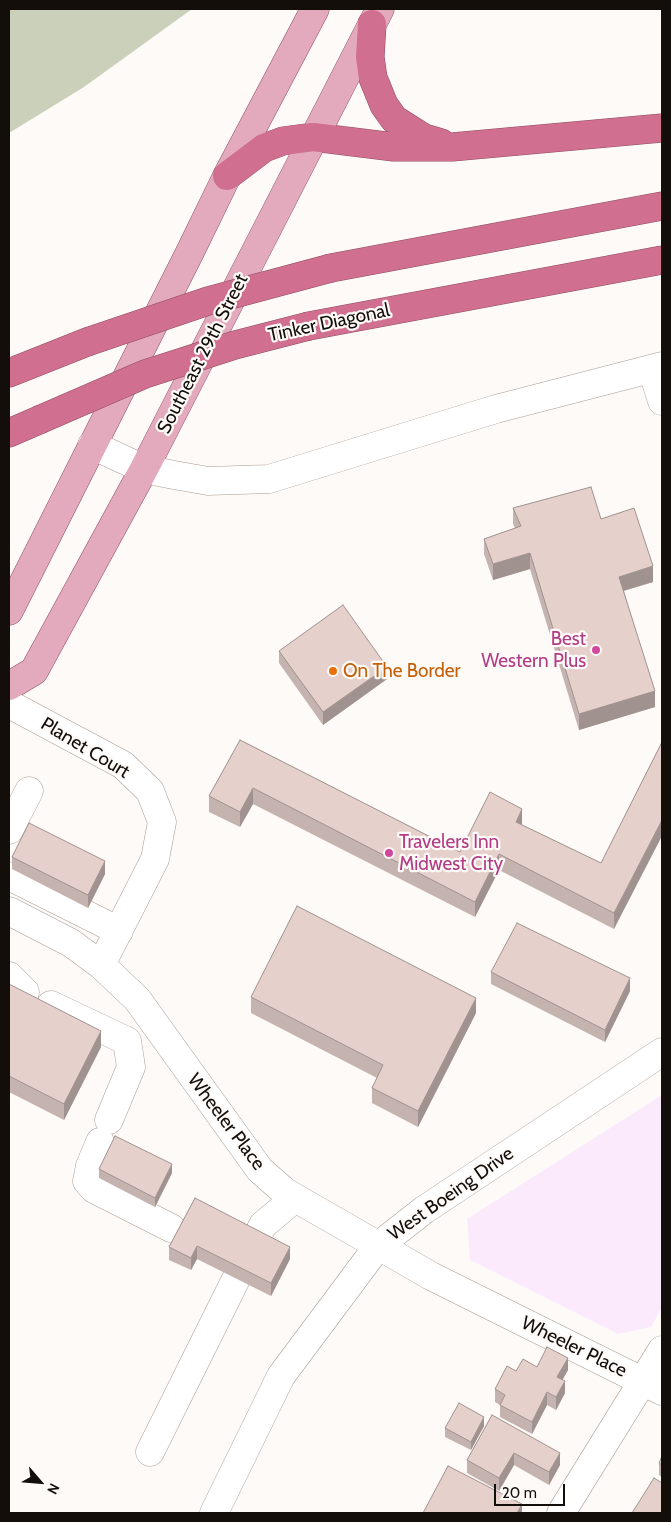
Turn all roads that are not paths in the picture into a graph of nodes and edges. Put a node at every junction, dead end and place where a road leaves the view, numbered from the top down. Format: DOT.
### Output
graph roads {
  1 [pos="315,9"];
  2 [pos="376,16"];
  3 [pos="662,128"];
  4 [pos="313,137"];
  5 [pos="452,147"];
  6 [pos="227,176"];
  7 [pos="662,206"];
  8 [pos="662,260"];
  9 [pos="657,368"];
  10 [pos="9,373"];
  11 [pos="662,400"];
  12 [pos="9,433"];
  13 [pos="92,445"];
  14 [pos="144,469"];
  15 [pos="9,612"];
  16 [pos="9,686"];
  17 [pos="9,704"];
  18 [pos="29,790"];
  19 [pos="9,830"];
  20 [pos="9,876"];
  21 [pos="9,911"];
  22 [pos="119,930"];
  23 [pos="101,965"];
  24 [pos="51,1005"];
  25 [pos="662,1052"];
  26 [pos="295,1198"];
  27 [pos="171,1228"];
  28 [pos="255,1241"];
  29 [pos="378,1246"];
  30 [pos="236,1279"];
  31 [pos="662,1350"];
  32 [pos="653,1386"];
  33 [pos="150,1452"];
  34 [pos="214,1513"];
  35 [pos="561,1513"];
  1 -- 6 [label="main road"];
  2 -- 4 [label="main road, Southeast 29th Street"];
  2 -- 5 [label="highway"];
  3 -- 5 [label="highway"];
  4 -- 5 [label="highway"];
  4 -- 6 [label="highway"];
  4 -- 14 [label="main road, Southeast 29th Street"];
  6 -- 13 [label="main road"];
  7 -- 10 [label="highway, bridge"];
  8 -- 12 [label="highway, Tinker Diagonal, bridge"];
  9 -- 11 [label="street"];
  9 -- 14 [label="street"];
  13 -- 14 [label="street"];
  13 -- 15 [label="main road"];
  14 -- 16 [label="main road, Southeast 29th Street"];
  17 -- 22 [label="street, Planet Court"];
  18 -- 19 [label="street"];
  20 -- 22 [label="street"];
  21 -- 23 [label="street, Wheeler Place"];
  22 -- 23 [label="street, Planet Court"];
  23 -- 26 [label="street, Wheeler Place"];
  24 -- 27 [label="street"];
  25 -- 29 [label="street, West Boeing Drive"];
  26 -- 28 [label="street"];
  26 -- 29 [label="street, Wheeler Place"];
  29 -- 32 [label="street, Wheeler Place"];
  29 -- 34 [label="street, West Boeing Drive"];
  30 -- 33 [label="street"];
  31 -- 32 [label="street"];
  32 -- 35 [label="street"];
}
